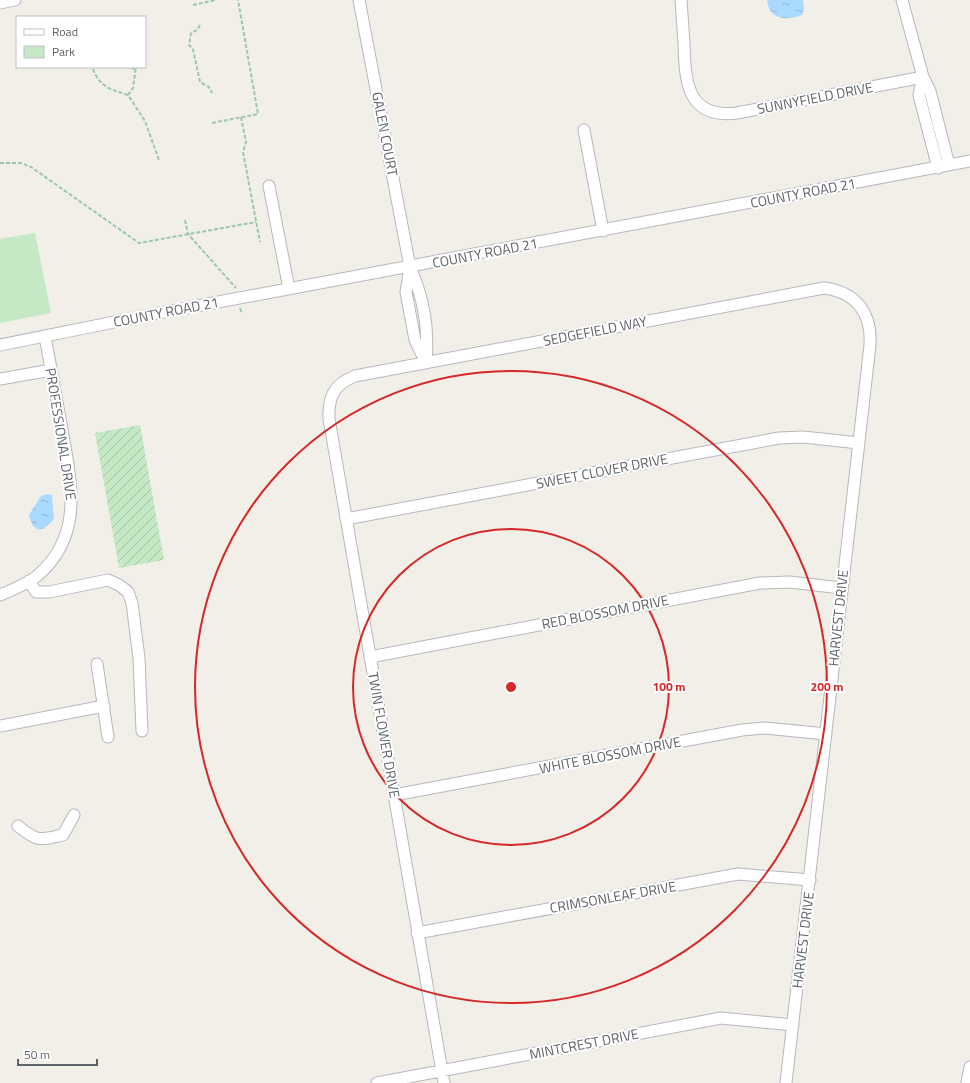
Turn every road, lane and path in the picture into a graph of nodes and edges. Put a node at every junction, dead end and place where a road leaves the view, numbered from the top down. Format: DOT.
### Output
graph roads {
  1 [pos="15,0"];
  2 [pos="216,0"];
  3 [pos="238,0"];
  4 [pos="359,0"];
  5 [pos="681,0"];
  6 [pos="902,0"];
  7 [pos="0,3"];
  8 [pos="193,5"];
  9 [pos="200,25"];
  10 [pos="93,68"];
  11 [pos="136,68"];
  12 [pos="923,77"];
  13 [pos="212,93"];
  14 [pos="128,95"];
  15 [pos="242,117"];
  16 [pos="212,123"];
  17 [pos="584,130"];
  18 [pos="159,160"];
  19 [pos="970,161"];
  20 [pos="0,163"];
  21 [pos="944,167"];
  22 [pos="269,186"];
  23 [pos="185,220"];
  24 [pos="256,222"];
  25 [pos="603,231"];
  26 [pos="188,234"];
  27 [pos="260,242"];
  28 [pos="410,267"];
  29 [pos="289,289"];
  30 [pos="238,298"];
  31 [pos="855,300"];
  32 [pos="242,314"];
  33 [pos="45,336"];
  34 [pos="0,345"];
  35 [pos="426,363"];
  36 [pos="51,370"];
  37 [pos="0,379"];
  38 [pos="336,388"];
  39 [pos="859,443"];
  40 [pos="346,519"];
  41 [pos="29,581"];
  42 [pos="841,588"];
  43 [pos="0,596"];
  44 [pos="370,657"];
  45 [pos="97,664"];
  46 [pos="104,706"];
  47 [pos="0,726"];
  48 [pos="142,731"];
  49 [pos="826,734"];
  50 [pos="108,737"];
  51 [pos="394,795"];
  52 [pos="74,815"];
  53 [pos="18,826"];
  54 [pos="810,880"];
  55 [pos="418,933"];
  56 [pos="793,1025"];
  57 [pos="970,1067"];
  58 [pos="442,1071"];
  59 [pos="377,1083"];
  60 [pos="444,1083"];
  61 [pos="786,1083"];
  62 [pos="967,1083"];
  1 -- 7 [label="street"];
  2 -- 8 [label="path"];
  3 -- 15 [label="path"];
  4 -- 28 [label="street, GALEN COURT"];
  5 -- 12 [label="street, SUNNYFIELD DRIVE"];
  6 -- 12 [label="street"];
  9 -- 13 [label="path"];
  10 -- 14 [label="path"];
  11 -- 14 [label="path"];
  12 -- 21 [label="street"];
  14 -- 18 [label="path"];
  15 -- 16 [label="path"];
  15 -- 24 [label="path"];
  17 -- 25 [label="street"];
  19 -- 21 [label="street, COUNTY ROAD 21"];
  20 -- 26 [label="path"];
  21 -- 25 [label="street, COUNTY ROAD 21"];
  22 -- 29 [label="street"];
  23 -- 26 [label="path"];
  24 -- 26 [label="path"];
  24 -- 27 [label="path"];
  25 -- 28 [label="street, COUNTY ROAD 21"];
  26 -- 30 [label="path"];
  28 -- 29 [label="street, COUNTY ROAD 21"];
  28 -- 35 [label="street, GALEN COURT"];
  29 -- 30 [label="street, COUNTY ROAD 21"];
  30 -- 32 [label="path"];
  30 -- 33 [label="street, COUNTY ROAD 21"];
  31 -- 35 [label="street, SEDGEFIELD WAY"];
  31 -- 39 [label="street, HARVEST DRIVE"];
  33 -- 34 [label="street, COUNTY ROAD 21"];
  33 -- 36 [label="street, PROFESSIONAL DRIVE"];
  35 -- 38 [label="street, SEDGEFIELD WAY"];
  36 -- 37 [label="street"];
  36 -- 41 [label="street, PROFESSIONAL DRIVE"];
  38 -- 40 [label="street, TWIN FLOWER DRIVE"];
  39 -- 40 [label="street, SWEET CLOVER DRIVE"];
  39 -- 42 [label="street, HARVEST DRIVE"];
  40 -- 44 [label="street, TWIN FLOWER DRIVE"];
  41 -- 43 [label="street, PROFESSIONAL DRIVE"];
  41 -- 48 [label="street"];
  42 -- 44 [label="street, RED BLOSSOM DRIVE"];
  42 -- 49 [label="street, HARVEST DRIVE"];
  44 -- 51 [label="street, TWIN FLOWER DRIVE"];
  45 -- 46 [label="street"];
  46 -- 47 [label="street"];
  46 -- 50 [label="street"];
  49 -- 51 [label="street, WHITE BLOSSOM DRIVE"];
  49 -- 54 [label="street, HARVEST DRIVE"];
  51 -- 55 [label="street, TWIN FLOWER DRIVE"];
  52 -- 53 [label="street"];
  54 -- 55 [label="street, CRIMSONLEAF DRIVE"];
  54 -- 56 [label="street, HARVEST DRIVE"];
  55 -- 58 [label="street, TWIN FLOWER DRIVE"];
  56 -- 58 [label="street, MINTCREST DRIVE"];
  56 -- 61 [label="street, HARVEST DRIVE"];
  57 -- 62 [label="street"];
  58 -- 59 [label="street, MINTCREST DRIVE"];
  58 -- 60 [label="street, TWIN FLOWER DRIVE"];
}
